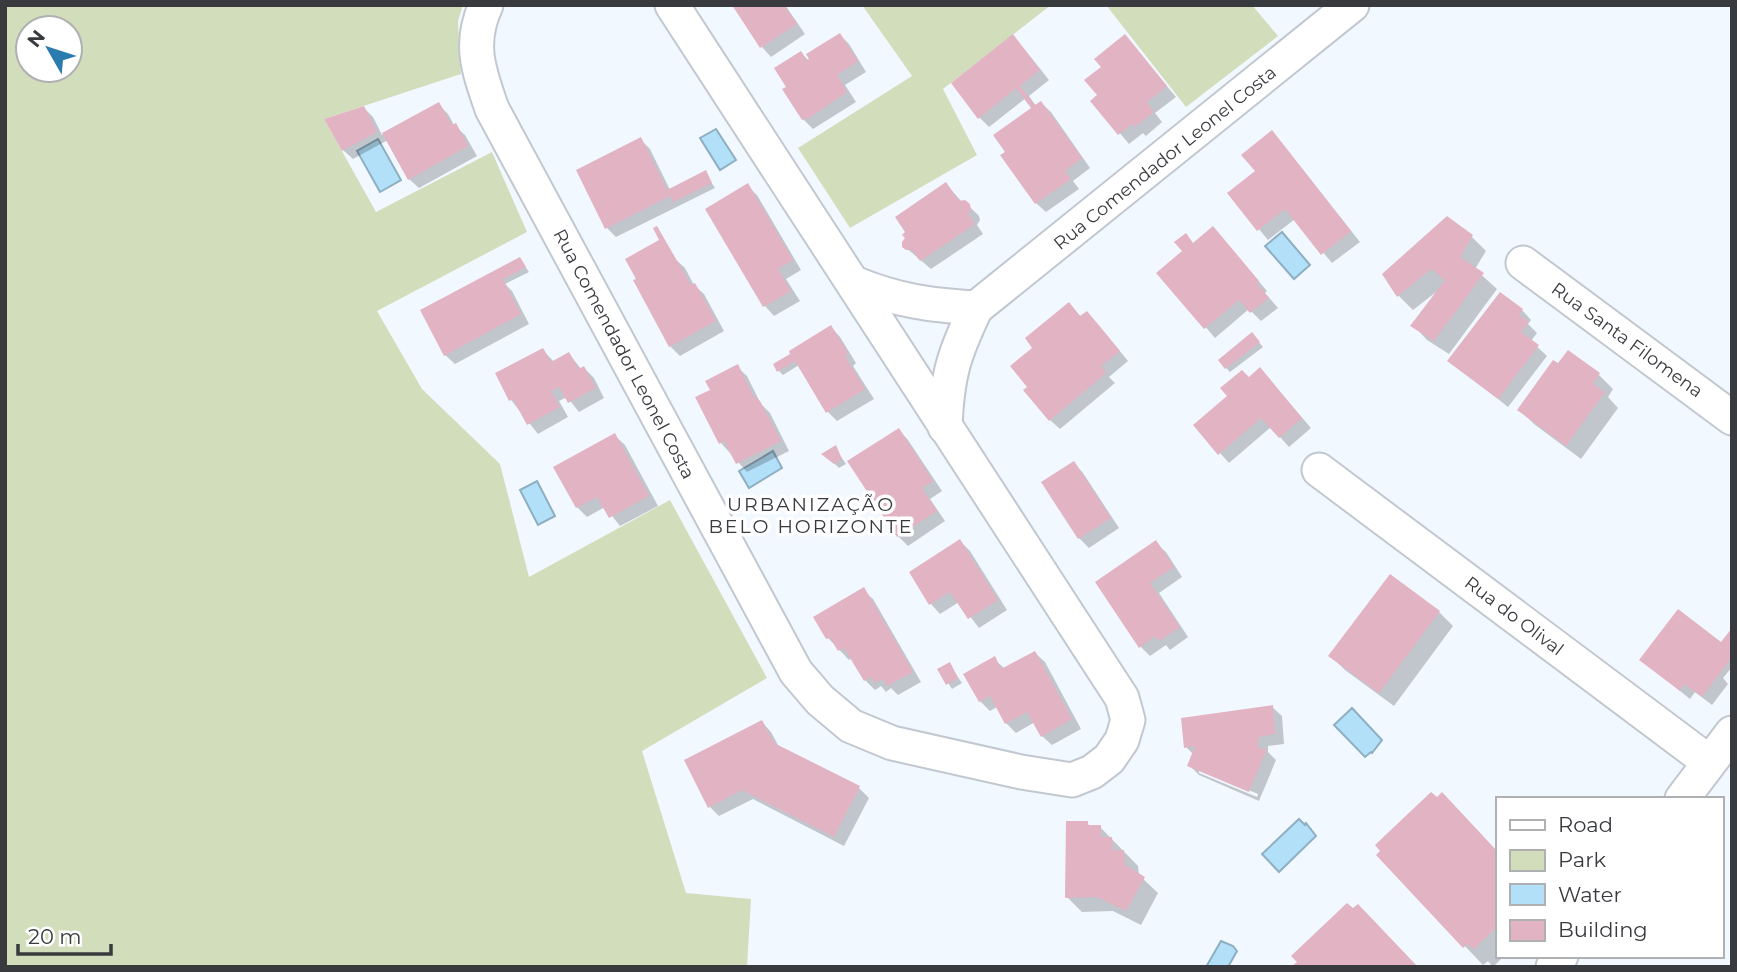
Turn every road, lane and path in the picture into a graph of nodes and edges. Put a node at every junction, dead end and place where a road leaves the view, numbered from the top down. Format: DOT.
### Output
graph roads {
  1 [pos="486,5"];
  2 [pos="672,5"];
  3 [pos="1353,5"];
  4 [pos="1522,263"];
  5 [pos="854,283"];
  6 [pos="976,308"];
  7 [pos="1732,418"];
  8 [pos="945,427"];
  9 [pos="1319,470"];
  10 [pos="1732,733"];
  11 [pos="1709,762"];
  12 [pos="1683,797"];
  1 -- 8 [label="street, Rua Comendador Leonel Costa"];
  2 -- 5 [label="street, Rua Comendador Leonel Costa"];
  3 -- 6 [label="street, Rua Comendador Leonel Costa"];
  4 -- 7 [label="street, Rua Santa Filomena"];
  5 -- 6 [label="street"];
  5 -- 8 [label="street, Rua Comendador Leonel Costa"];
  6 -- 8 [label="street, Rua Comendador Leonel Costa"];
  9 -- 11 [label="street, Rua do Olival"];
  10 -- 11 [label="street"];
  11 -- 12 [label="street"];
}
